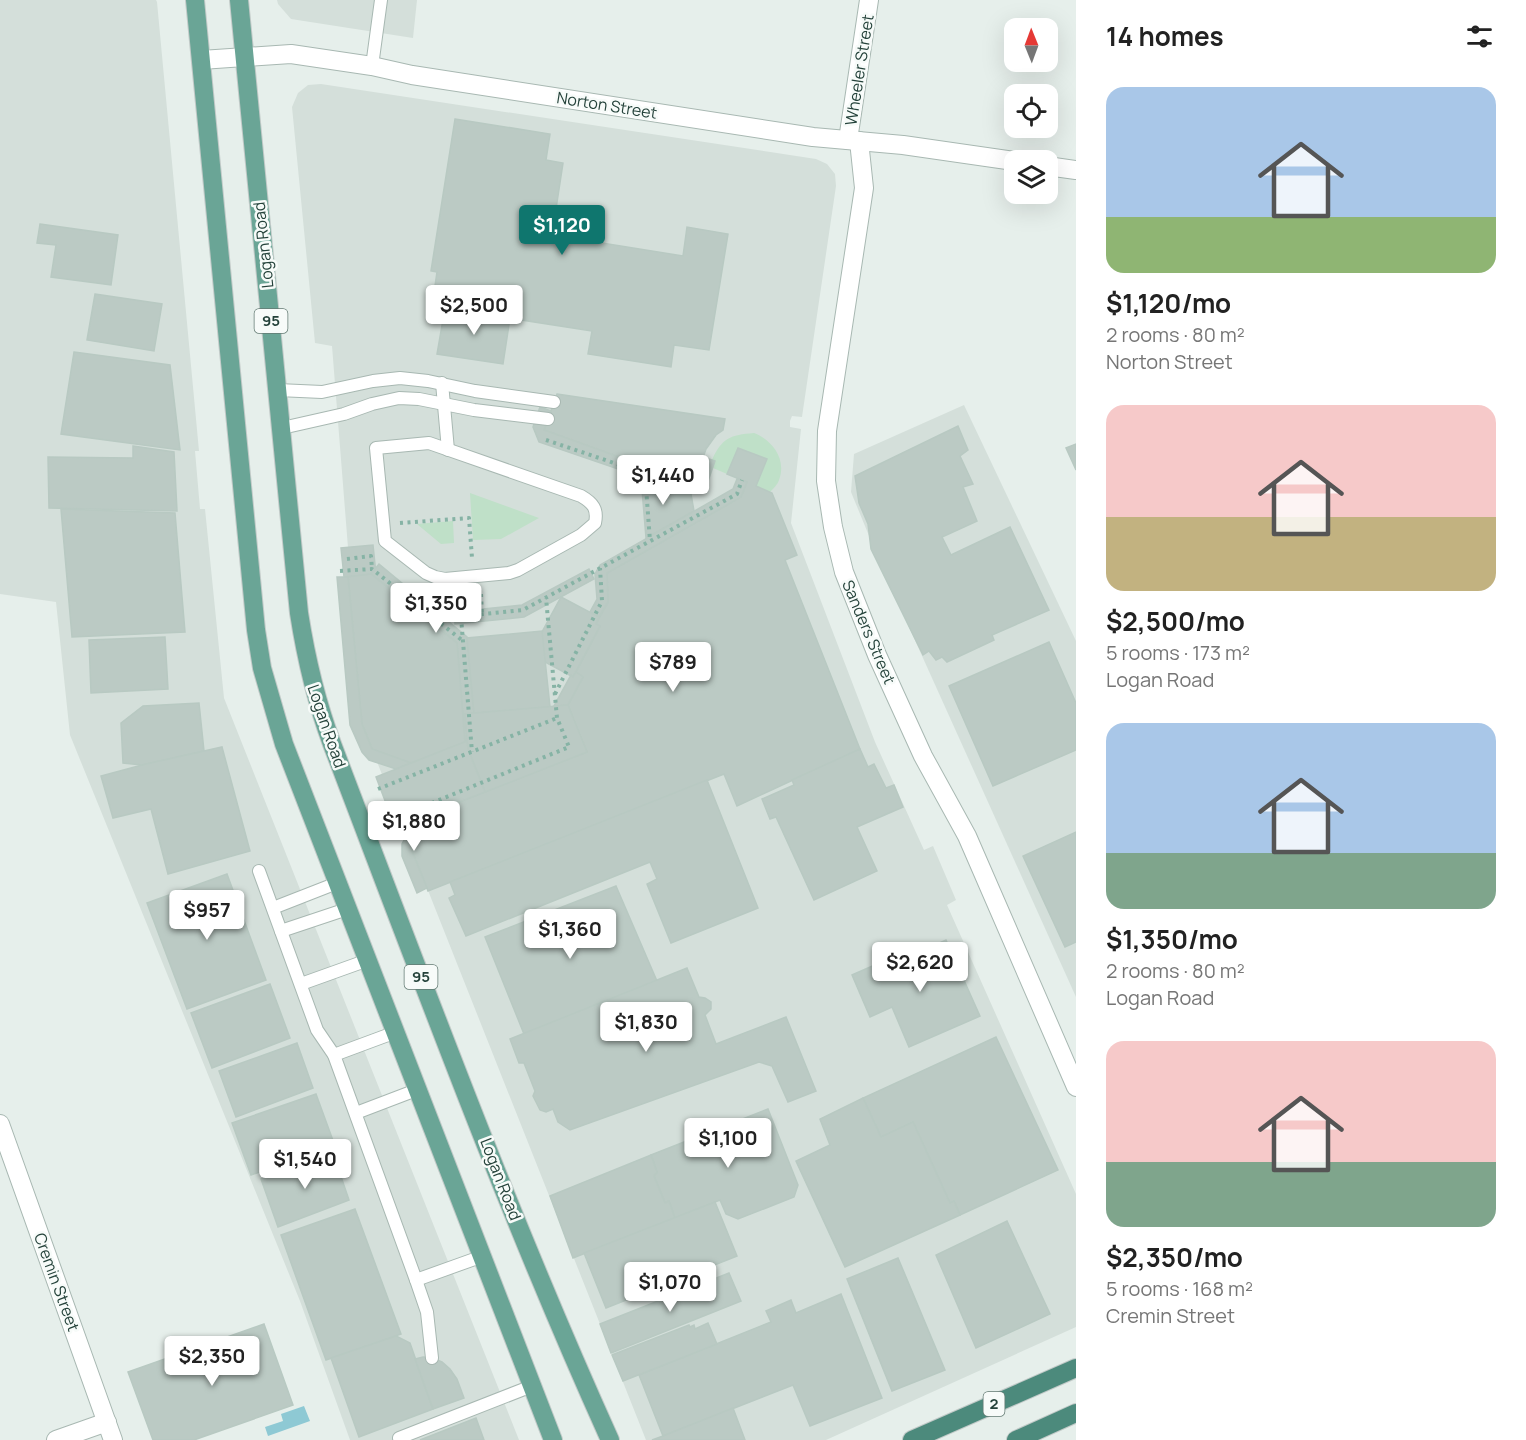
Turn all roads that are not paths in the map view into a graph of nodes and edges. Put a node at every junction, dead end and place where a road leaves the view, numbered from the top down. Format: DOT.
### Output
graph roads {
  1 [pos="195,0"];
  2 [pos="239,0"];
  3 [pos="381,0"];
  4 [pos="869,0"];
  5 [pos="245,55"];
  6 [pos="201,60"];
  7 [pos="372,66"];
  8 [pos="854,141"];
  9 [pos="1004,160"];
  10 [pos="1058,168"];
  11 [pos="1076,170"];
  12 [pos="442,383"];
  13 [pos="278,390"];
  14 [pos="554,402"];
  15 [pos="444,404"];
  16 [pos="548,419"];
  17 [pos="282,428"];
  18 [pos="448,450"];
  19 [pos="260,871"];
  20 [pos="337,883"];
  21 [pos="273,908"];
  22 [pos="347,909"];
  23 [pos="281,931"];
  24 [pos="368,960"];
  25 [pos="301,984"];
  26 [pos="396,1032"];
  27 [pos="334,1055"];
  28 [pos="1076,1087"];
  29 [pos="419,1089"];
  30 [pos="356,1113"];
  31 [pos="0,1124"];
  32 [pos="483,1256"];
  33 [pos="416,1280"];
  34 [pos="432,1358"];
  35 [pos="1076,1368"];
  36 [pos="532,1386"];
  37 [pos="448,1404"];
  38 [pos="1076,1413"];
  39 [pos="452,1416"];
  40 [pos="107,1422"];
  41 [pos="393,1424"];
  42 [pos="399,1439"];
  43 [pos="56,1440"];
  44 [pos="113,1440"];
  45 [pos="553,1440"];
  46 [pos="610,1440"];
  47 [pos="912,1440"];
  48 [pos="1016,1440"];
  1 -- 6 [label="main road, 95"];
  2 -- 5 [label="main road, Logan Road / 95"];
  3 -- 7 [label="lane"];
  4 -- 8 [label="street, Wheeler Street"];
  5 -- 6 [label="street, Norton Street"];
  5 -- 7 [label="street, Norton Street"];
  5 -- 13 [label="main road, Logan Road / 95"];
  6 -- 20 [label="main road, 95"];
  7 -- 8 [label="street, Norton Street"];
  8 -- 9 [label="street, Norton Street"];
  8 -- 28 [label="street, Sanders Street"];
  10 -- 11 [label="street"];
  12 -- 13 [label="lane"];
  12 -- 14 [label="lane"];
  12 -- 15 [label="lane"];
  13 -- 17 [label="main road, Logan Road / 95"];
  15 -- 16 [label="lane"];
  15 -- 17 [label="lane"];
  15 -- 18 [label="lane"];
  17 -- 46 [label="main road, Logan Road / 95"];
  18 -- 18 [label="lane"];
  19 -- 21 [label="lane"];
  20 -- 21 [label="lane"];
  20 -- 22 [label="main road, 95"];
  21 -- 23 [label="lane"];
  22 -- 23 [label="lane"];
  22 -- 24 [label="main road, 95"];
  23 -- 25 [label="lane"];
  24 -- 25 [label="lane"];
  24 -- 26 [label="main road, 95"];
  25 -- 27 [label="lane"];
  26 -- 27 [label="lane"];
  26 -- 29 [label="main road, 95"];
  27 -- 30 [label="lane"];
  29 -- 30 [label="lane"];
  29 -- 32 [label="main road, 95"];
  30 -- 33 [label="lane"];
  31 -- 40 [label="street, Cremin Street"];
  32 -- 33 [label="lane"];
  32 -- 36 [label="main road, 95"];
  33 -- 34 [label="lane"];
  35 -- 47 [label="highway, 2"];
  36 -- 39 [label="lane"];
  36 -- 45 [label="main road, 95"];
  37 -- 39 [label="lane"];
  38 -- 48 [label="highway"];
  39 -- 42 [label="lane"];
  40 -- 43 [label="street"];
  40 -- 44 [label="street, Cremin Street"];
  41 -- 42 [label="lane"];
}
